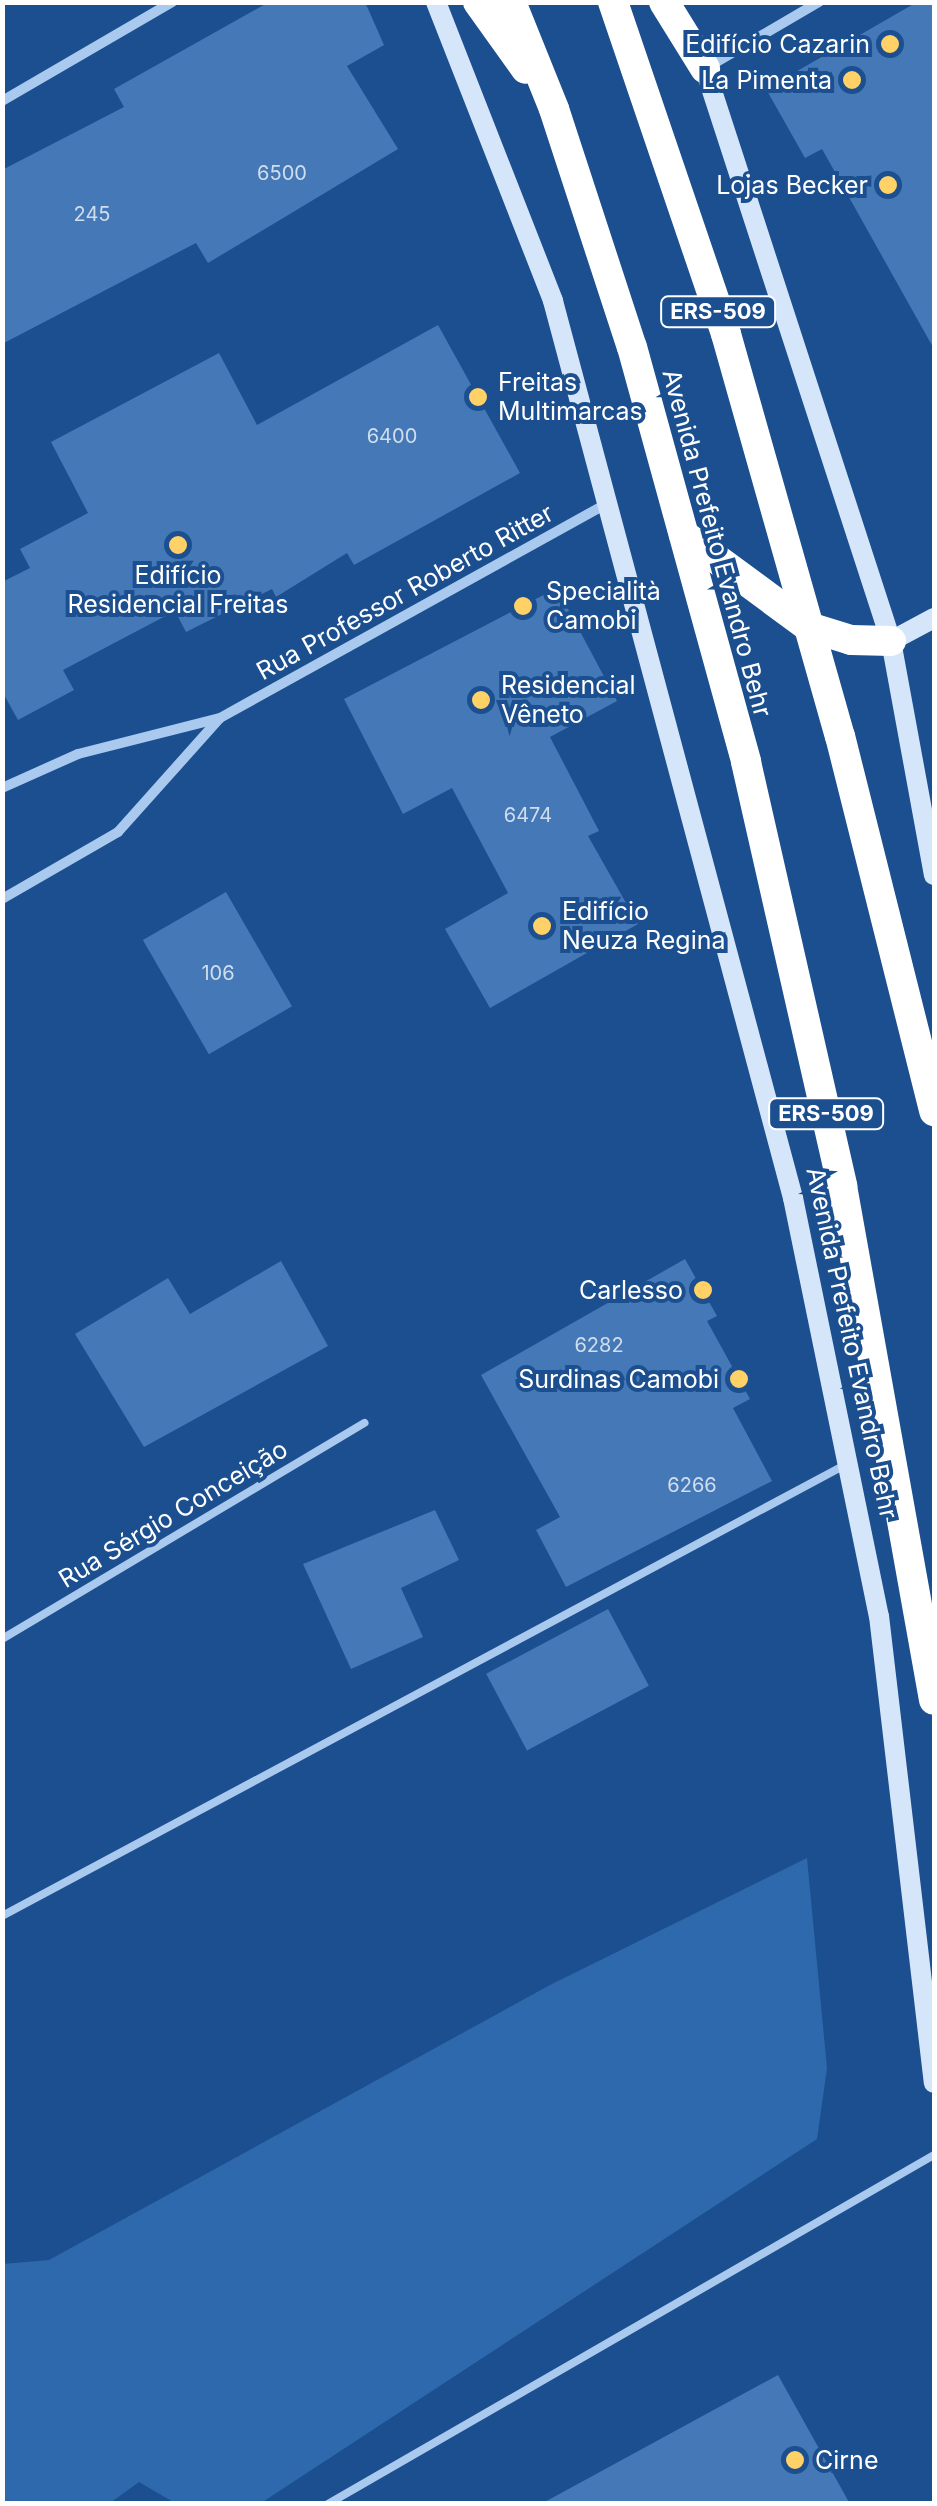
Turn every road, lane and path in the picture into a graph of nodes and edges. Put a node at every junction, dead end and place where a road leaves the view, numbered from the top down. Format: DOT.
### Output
graph roads {
  1 [pos="172,2"];
  2 [pos="436,2"];
  3 [pos="478,2"];
  4 [pos="512,2"];
  5 [pos="613,2"];
  6 [pos="664,2"];
  7 [pos="678,2"];
  8 [pos="819,2"];
  9 [pos="705,68"];
  10 [pos="2,102"];
  11 [pos="554,110"];
  12 [pos="610,502"];
  13 [pos="684,535"];
  14 [pos="934,618"];
  15 [pos="809,627"];
  16 [pos="890,641"];
  17 [pos="220,718"];
  18 [pos="2,788"];
  19 [pos="934,875"];
  20 [pos="2,899"];
  21 [pos="934,1111"];
  22 [pos="364,1423"];
  23 [pos="847,1464"];
  24 [pos="2,1639"];
  25 [pos="934,1700"];
  26 [pos="2,1916"];
  27 [pos="934,2083"];
  28 [pos="934,2155"];
  29 [pos="328,2504"];
  1 -- 10 [label="street"];
  2 -- 12 [label="main road, Avenida Prefeito Evandro Behr / ERS-509"];
  3 -- 11 [label="highway, ERS-509"];
  4 -- 11 [label="highway, Avenida Prefeito Evandro Behr / ERS-509"];
  5 -- 15 [label="highway, ERS-509"];
  6 -- 9 [label="highway, ERS-509"];
  7 -- 9 [label="main road, ERS-509"];
  8 -- 9 [label="street"];
  9 -- 16 [label="main road, ERS-509"];
  11 -- 13 [label="highway, Avenida Prefeito Evandro Behr / ERS-509"];
  12 -- 17 [label="street, Rua Professor Roberto Ritter"];
  12 -- 23 [label="main road, Avenida Prefeito Evandro Behr / ERS-509"];
  13 -- 15 [label="highway"];
  13 -- 25 [label="highway, Avenida Prefeito Evandro Behr / ERS-509"];
  14 -- 16 [label="main road"];
  15 -- 16 [label="highway"];
  15 -- 21 [label="highway, ERS-509"];
  16 -- 19 [label="main road, ERS-509"];
  17 -- 18 [label="street, Rua Professor Roberto Ritter"];
  17 -- 20 [label="street, Rua Professor Roberto Ritter"];
  22 -- 24 [label="lane, Rua Sérgio Conceição"];
  23 -- 26 [label="lane"];
  23 -- 27 [label="main road, Avenida Prefeito Evandro Behr / ERS-509"];
  28 -- 29 [label="lane"];
}
